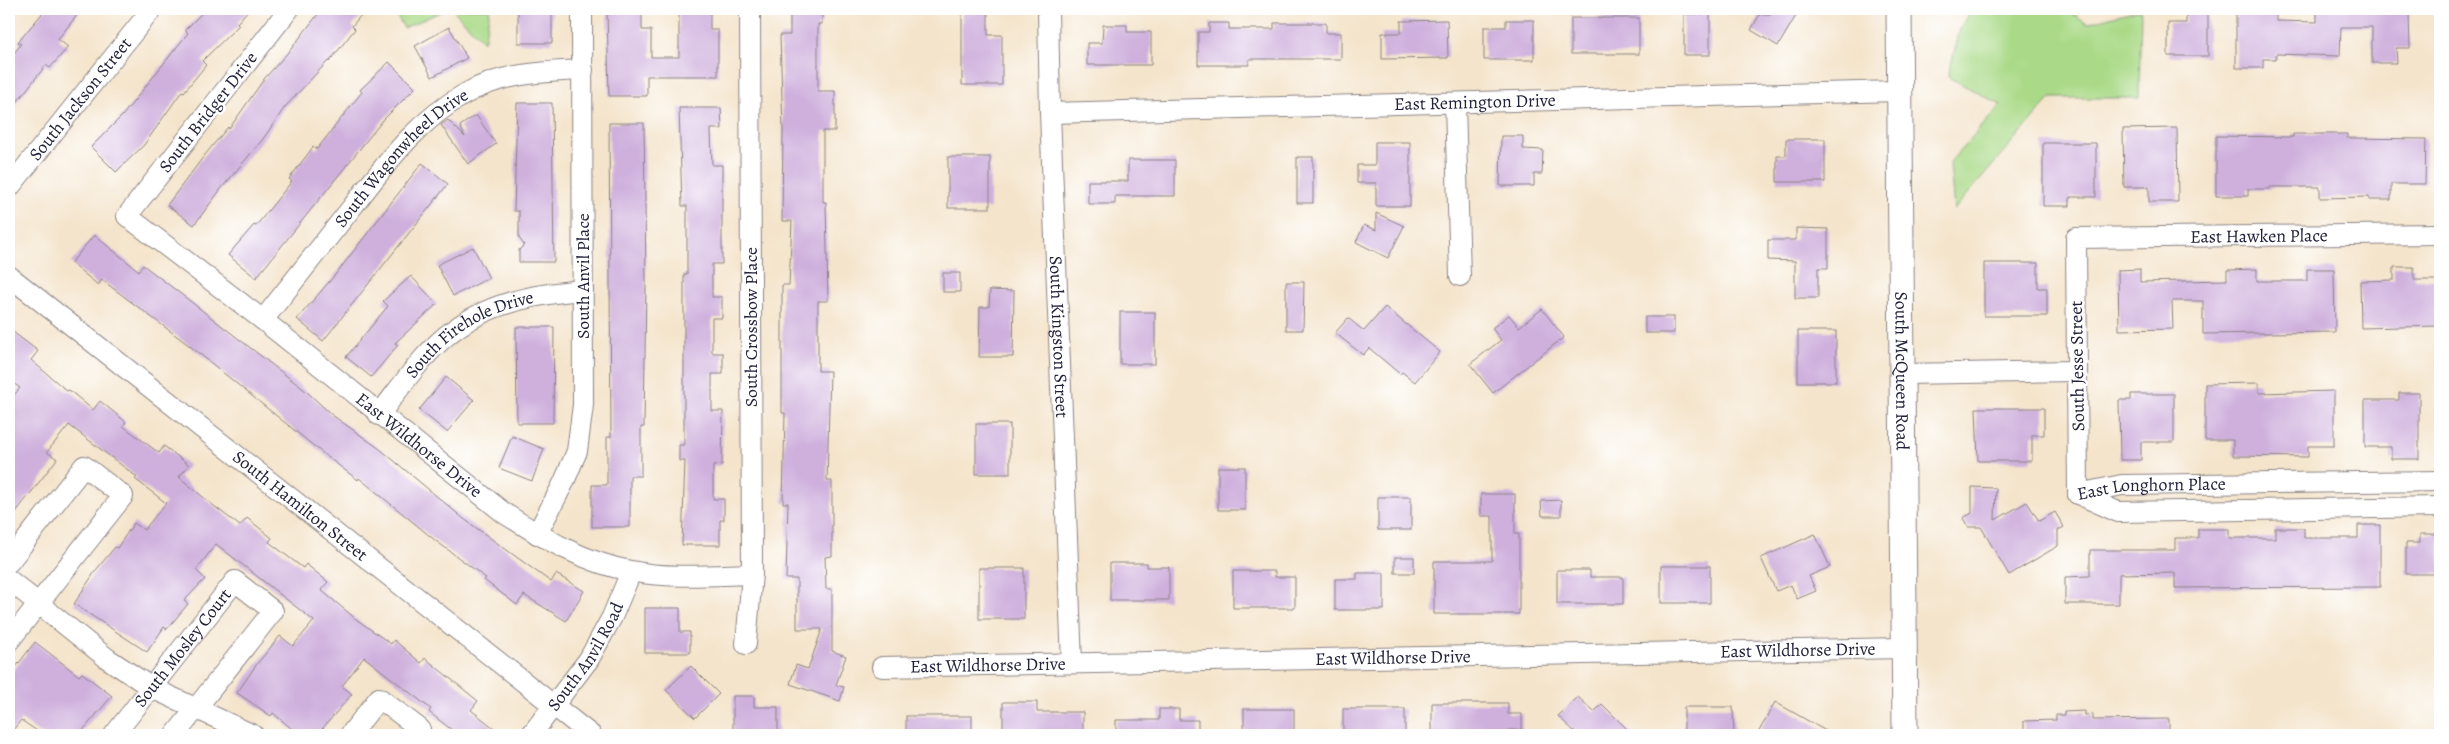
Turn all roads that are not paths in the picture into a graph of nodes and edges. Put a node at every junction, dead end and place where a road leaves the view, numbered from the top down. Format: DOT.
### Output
graph roads {
  1 [pos="152,9"];
  2 [pos="289,9"];
  3 [pos="582,9"];
  4 [pos="750,9"];
  5 [pos="1048,9"];
  6 [pos="1899,9"];
  7 [pos="583,70"];
  8 [pos="1899,91"];
  9 [pos="1455,103"];
  10 [pos="1050,113"];
  11 [pos="9,188"];
  12 [pos="127,216"];
  13 [pos="2440,234"];
  14 [pos="2076,238"];
  15 [pos="9,276"];
  16 [pos="1460,276"];
  17 [pos="583,290"];
  18 [pos="263,320"];
  19 [pos="2076,371"];
  20 [pos="1903,374"];
  21 [pos="379,415"];
  22 [pos="2440,481"];
  23 [pos="2349,482"];
  24 [pos="2191,484"];
  25 [pos="2078,494"];
  26 [pos="2440,507"];
  27 [pos="2351,509"];
  28 [pos="2192,511"];
  29 [pos="537,534"];
  30 [pos="9,562"];
  31 [pos="631,572"];
  32 [pos="752,574"];
  33 [pos="9,580"];
  34 [pos="38,604"];
  35 [pos="9,641"];
  36 [pos="746,644"];
  37 [pos="1905,648"];
  38 [pos="1072,663"];
  39 [pos="882,667"];
  40 [pos="152,688"];
  41 [pos="554,705"];
  42 [pos="195,710"];
  43 [pos="114,735"];
  44 [pos="175,735"];
  45 [pos="253,735"];
  46 [pos="350,735"];
  47 [pos="415,735"];
  48 [pos="531,735"];
  49 [pos="591,735"];
  50 [pos="1905,735"];
  1 -- 11 [label="street, South Jackson Street"];
  2 -- 12 [label="street, South Bridger Drive"];
  3 -- 7 [label="street, South Anvil Place"];
  4 -- 32 [label="street, South Crossbow Place"];
  5 -- 10 [label="street, South Kingston Street"];
  6 -- 8 [label="main road, South McQueen Road"];
  7 -- 17 [label="street, South Anvil Place"];
  7 -- 18 [label="street, South Wagonwheel Drive"];
  8 -- 9 [label="street, East Remington Drive"];
  8 -- 20 [label="main road, South McQueen Road"];
  9 -- 10 [label="street, East Remington Drive"];
  9 -- 16 [label="street"];
  10 -- 38 [label="street, South Kingston Street"];
  12 -- 18 [label="street, East Wildhorse Drive"];
  13 -- 14 [label="street, East Hawken Place"];
  14 -- 19 [label="street, South Jesse Street"];
  15 -- 41 [label="street, South Hamilton Street"];
  17 -- 21 [label="street, South Firehole Drive"];
  17 -- 29 [label="street, South Anvil Place"];
  18 -- 21 [label="street, East Wildhorse Drive"];
  19 -- 20 [label="street"];
  19 -- 25 [label="street, South Jesse Street"];
  20 -- 37 [label="main road, South McQueen Road"];
  21 -- 29 [label="street, East Wildhorse Drive"];
  22 -- 23 [label="street, East Longhorn Place"];
  23 -- 24 [label="street, East Longhorn Place"];
  23 -- 27 [label="street"];
  24 -- 25 [label="street, East Longhorn Place"];
  24 -- 28 [label="street"];
  25 -- 28 [label="street, East Longhorn Place"];
  26 -- 27 [label="street, East Longhorn Place"];
  27 -- 28 [label="street, East Longhorn Place"];
  29 -- 31 [label="street, East Wildhorse Drive"];
  30 -- 34 [label="street"];
  31 -- 32 [label="street, East Wildhorse Drive"];
  31 -- 41 [label="street, South Anvil Road"];
  32 -- 36 [label="street, South Crossbow Place"];
  33 -- 34 [label="street"];
  34 -- 35 [label="street"];
  34 -- 40 [label="street"];
  37 -- 38 [label="street, East Wildhorse Drive"];
  37 -- 50 [label="main road, South McQueen Road"];
  38 -- 39 [label="street, East Wildhorse Drive"];
  40 -- 42 [label="street"];
  40 -- 42 [label="street, South Mosley Court"];
  40 -- 43 [label="street, South Mosley Court"];
  41 -- 48 [label="street, South Anvil Road"];
  41 -- 49 [label="street, South Hamilton Street"];
  42 -- 44 [label="street, South Mosley Court"];
  42 -- 45 [label="street"];
  46 -- 47 [label="street"];
}
